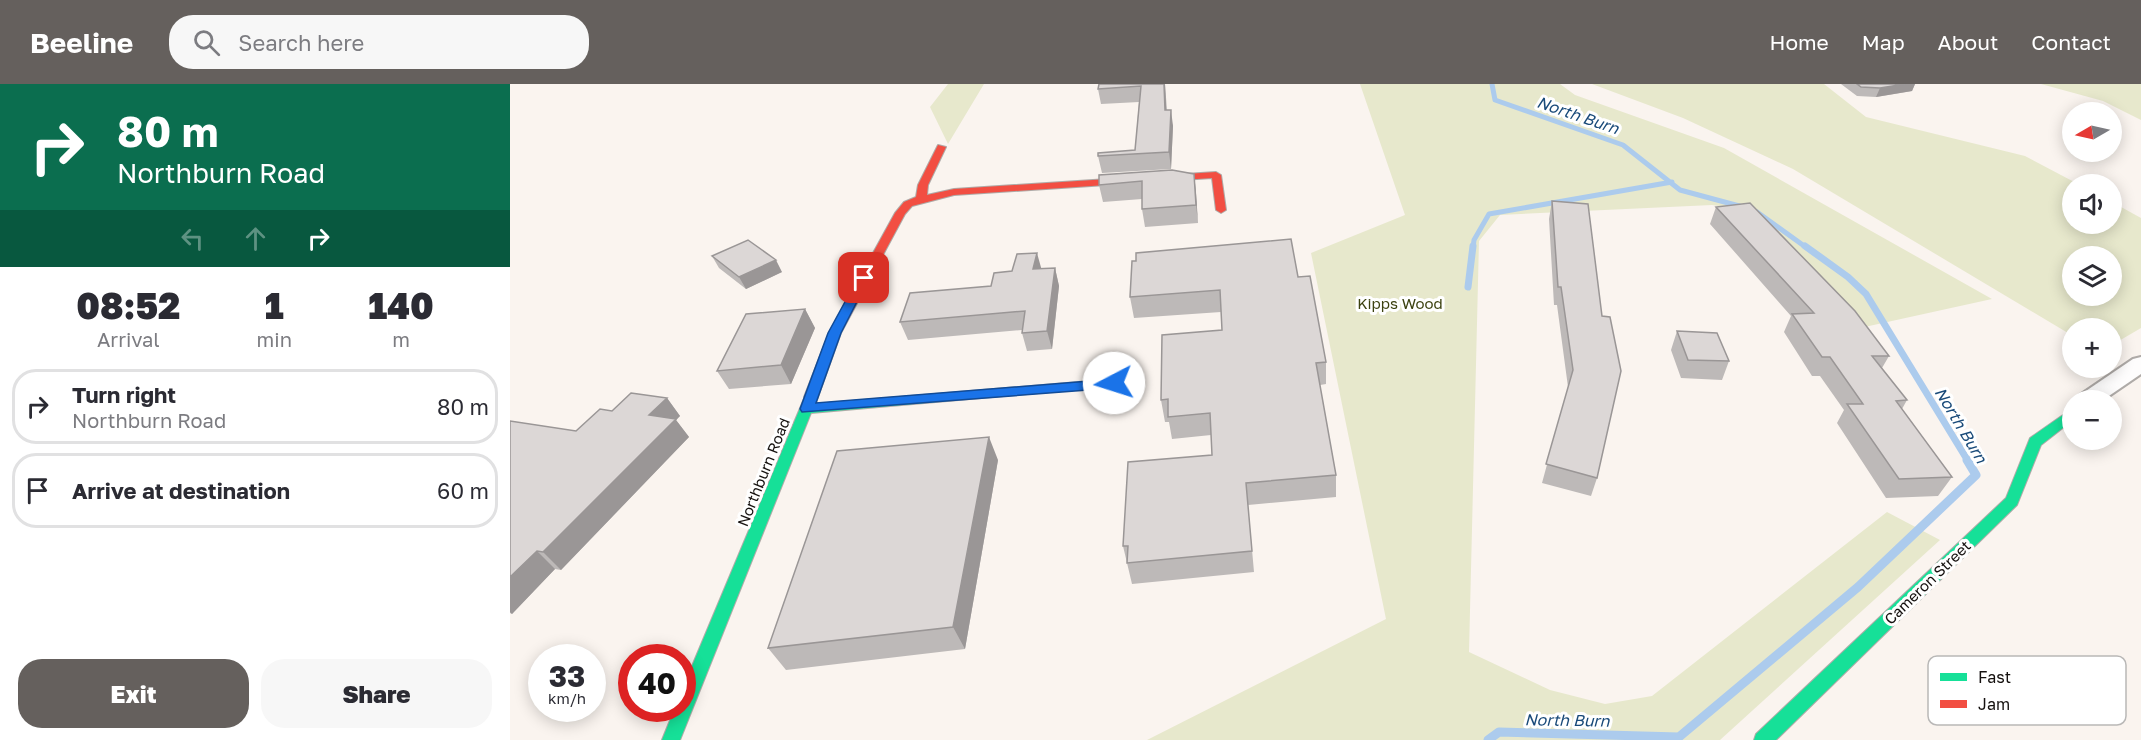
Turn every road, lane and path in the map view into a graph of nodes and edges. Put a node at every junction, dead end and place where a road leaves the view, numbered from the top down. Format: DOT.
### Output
graph roads {
  1 [pos="941,147"];
  2 [pos="921,199"];
  3 [pos="1221,210"];
  4 [pos="2141,364"];
  5 [pos="1114,383"];
  6 [pos="2103,390"];
  7 [pos="807,409"];
  8 [pos="2062,421"];
  9 [pos="671,740"];
  10 [pos="1763,740"];
  1 -- 2 [label="street"];
  2 -- 3 [label="street, Northburn Road"];
  2 -- 7 [label="street, Northburn Road"];
  4 -- 6 [label="street"];
  5 -- 7 [label="street"];
  7 -- 9 [label="street, Northburn Road"];
  8 -- 10 [label="street, Cameron Street"];
}
